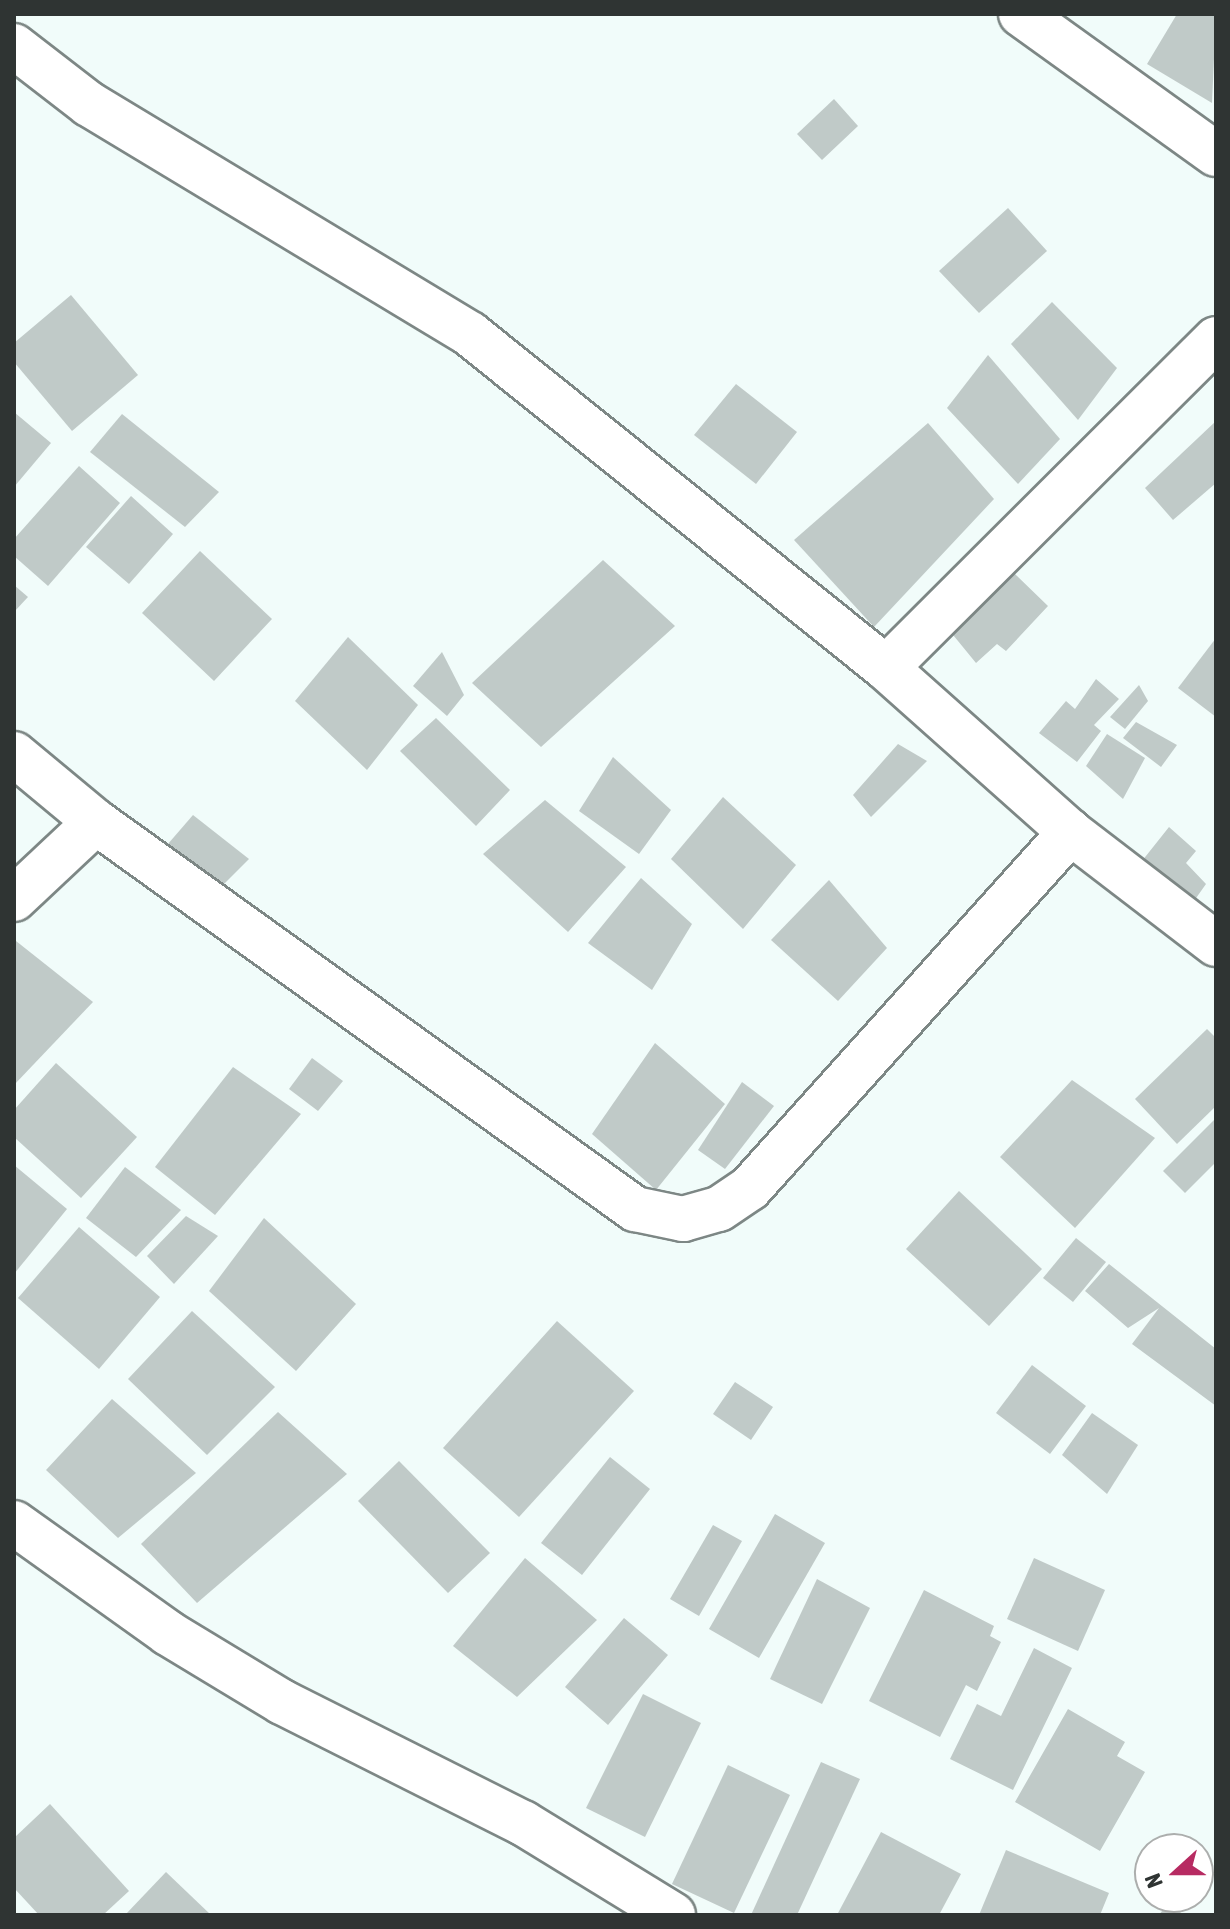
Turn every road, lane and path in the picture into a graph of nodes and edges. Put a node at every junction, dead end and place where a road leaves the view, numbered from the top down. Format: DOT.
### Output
graph roads {
  1 [pos="1021,14"];
  2 [pos="14,46"];
  3 [pos="1216,154"];
  4 [pos="1216,339"];
  5 [pos="886,668"];
  6 [pos="14,754"];
  7 [pos="96,822"];
  8 [pos="1070,832"];
  9 [pos="14,899"];
  10 [pos="1216,944"];
  11 [pos="14,1523"];
  12 [pos="673,1915"];
  1 -- 3 [label="street"];
  2 -- 5 [label="street"];
  4 -- 5 [label="street"];
  5 -- 8 [label="street"];
  6 -- 7 [label="street"];
  7 -- 8 [label="street"];
  7 -- 9 [label="street"];
  8 -- 10 [label="street"];
  11 -- 12 [label="street"];
}
